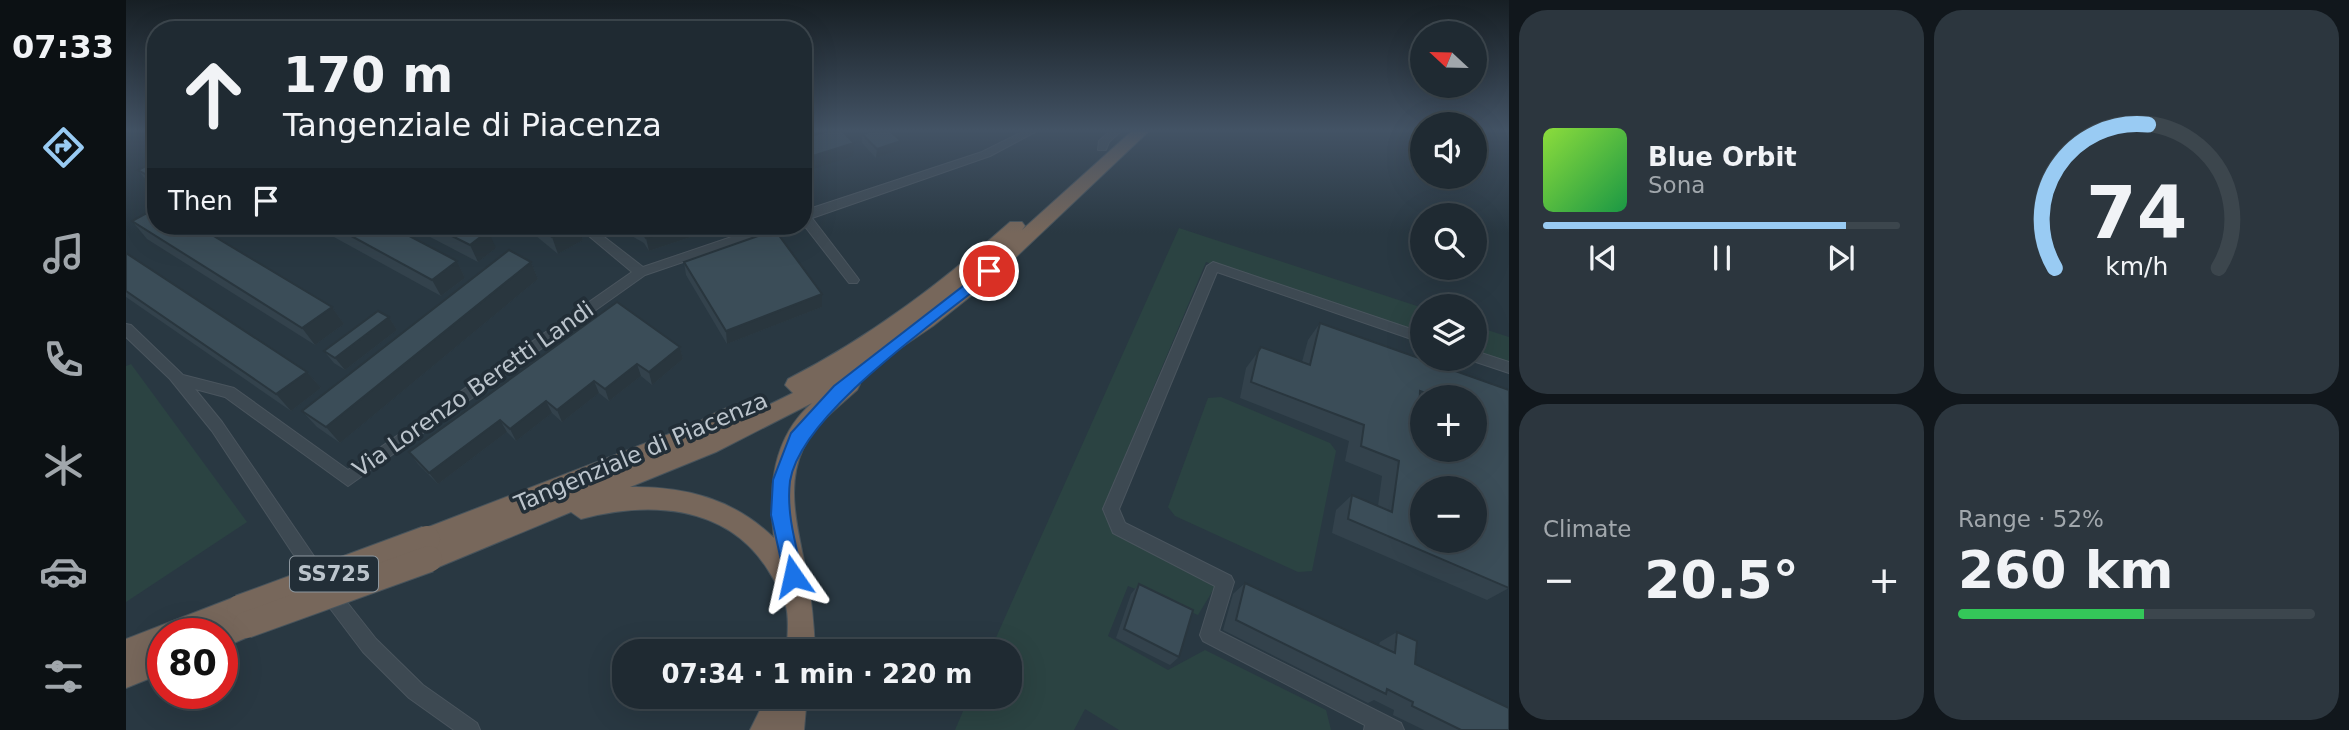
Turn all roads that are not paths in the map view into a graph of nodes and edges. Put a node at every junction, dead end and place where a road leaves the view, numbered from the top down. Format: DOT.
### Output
graph roads {
  1 [pos="954,165"];
  2 [pos="1083,165"];
  3 [pos="1104,165"];
  4 [pos="812,213"];
  5 [pos="812,226"];
  6 [pos="594,235"];
  7 [pos="750,235"];
  8 [pos="641,272"];
  9 [pos="853,280"];
  10 [pos="926,321"];
  11 [pos="126,330"];
  12 [pos="1410,334"];
  13 [pos="1487,360"];
  14 [pos="1509,368"];
  15 [pos="182,380"];
  16 [pos="428,549"];
  17 [pos="798,600"];
  18 [pos="238,622"];
  19 [pos="800,639"];
  20 [pos="147,644"];
  21 [pos="126,653"];
  22 [pos="147,665"];
  23 [pos="126,674"];
  24 [pos="1374,725"];
  25 [pos="470,730"];
  26 [pos="1394,730"];
  1 -- 4 [label="street"];
  2 -- 16 [label="highway, Tangenziale di Piacenza / SS725"];
  3 -- 10 [label="highway, Tangenziale di Piacenza / SS725"];
  5 -- 9 [label="street"];
  6 -- 8 [label="street"];
  7 -- 8 [label="street, Via Lorenzo Beretti Landi"];
  8 -- 15 [label="street, Via Lorenzo Beretti Landi"];
  10 -- 16 [label="highway, Tangenziale di Piacenza / SS725"];
  10 -- 17 [label="highway"];
  11 -- 15 [label="street"];
  12 -- 24 [label="street"];
  13 -- 14 [label="street"];
  15 -- 25 [label="street"];
  16 -- 17 [label="highway"];
  16 -- 18 [label="highway, Tangenziale di Piacenza / SS725, bridge"];
  17 -- 19 [label="highway"];
  20 -- 21 [label="highway"];
  22 -- 23 [label="highway"];
  24 -- 26 [label="street"];
}
